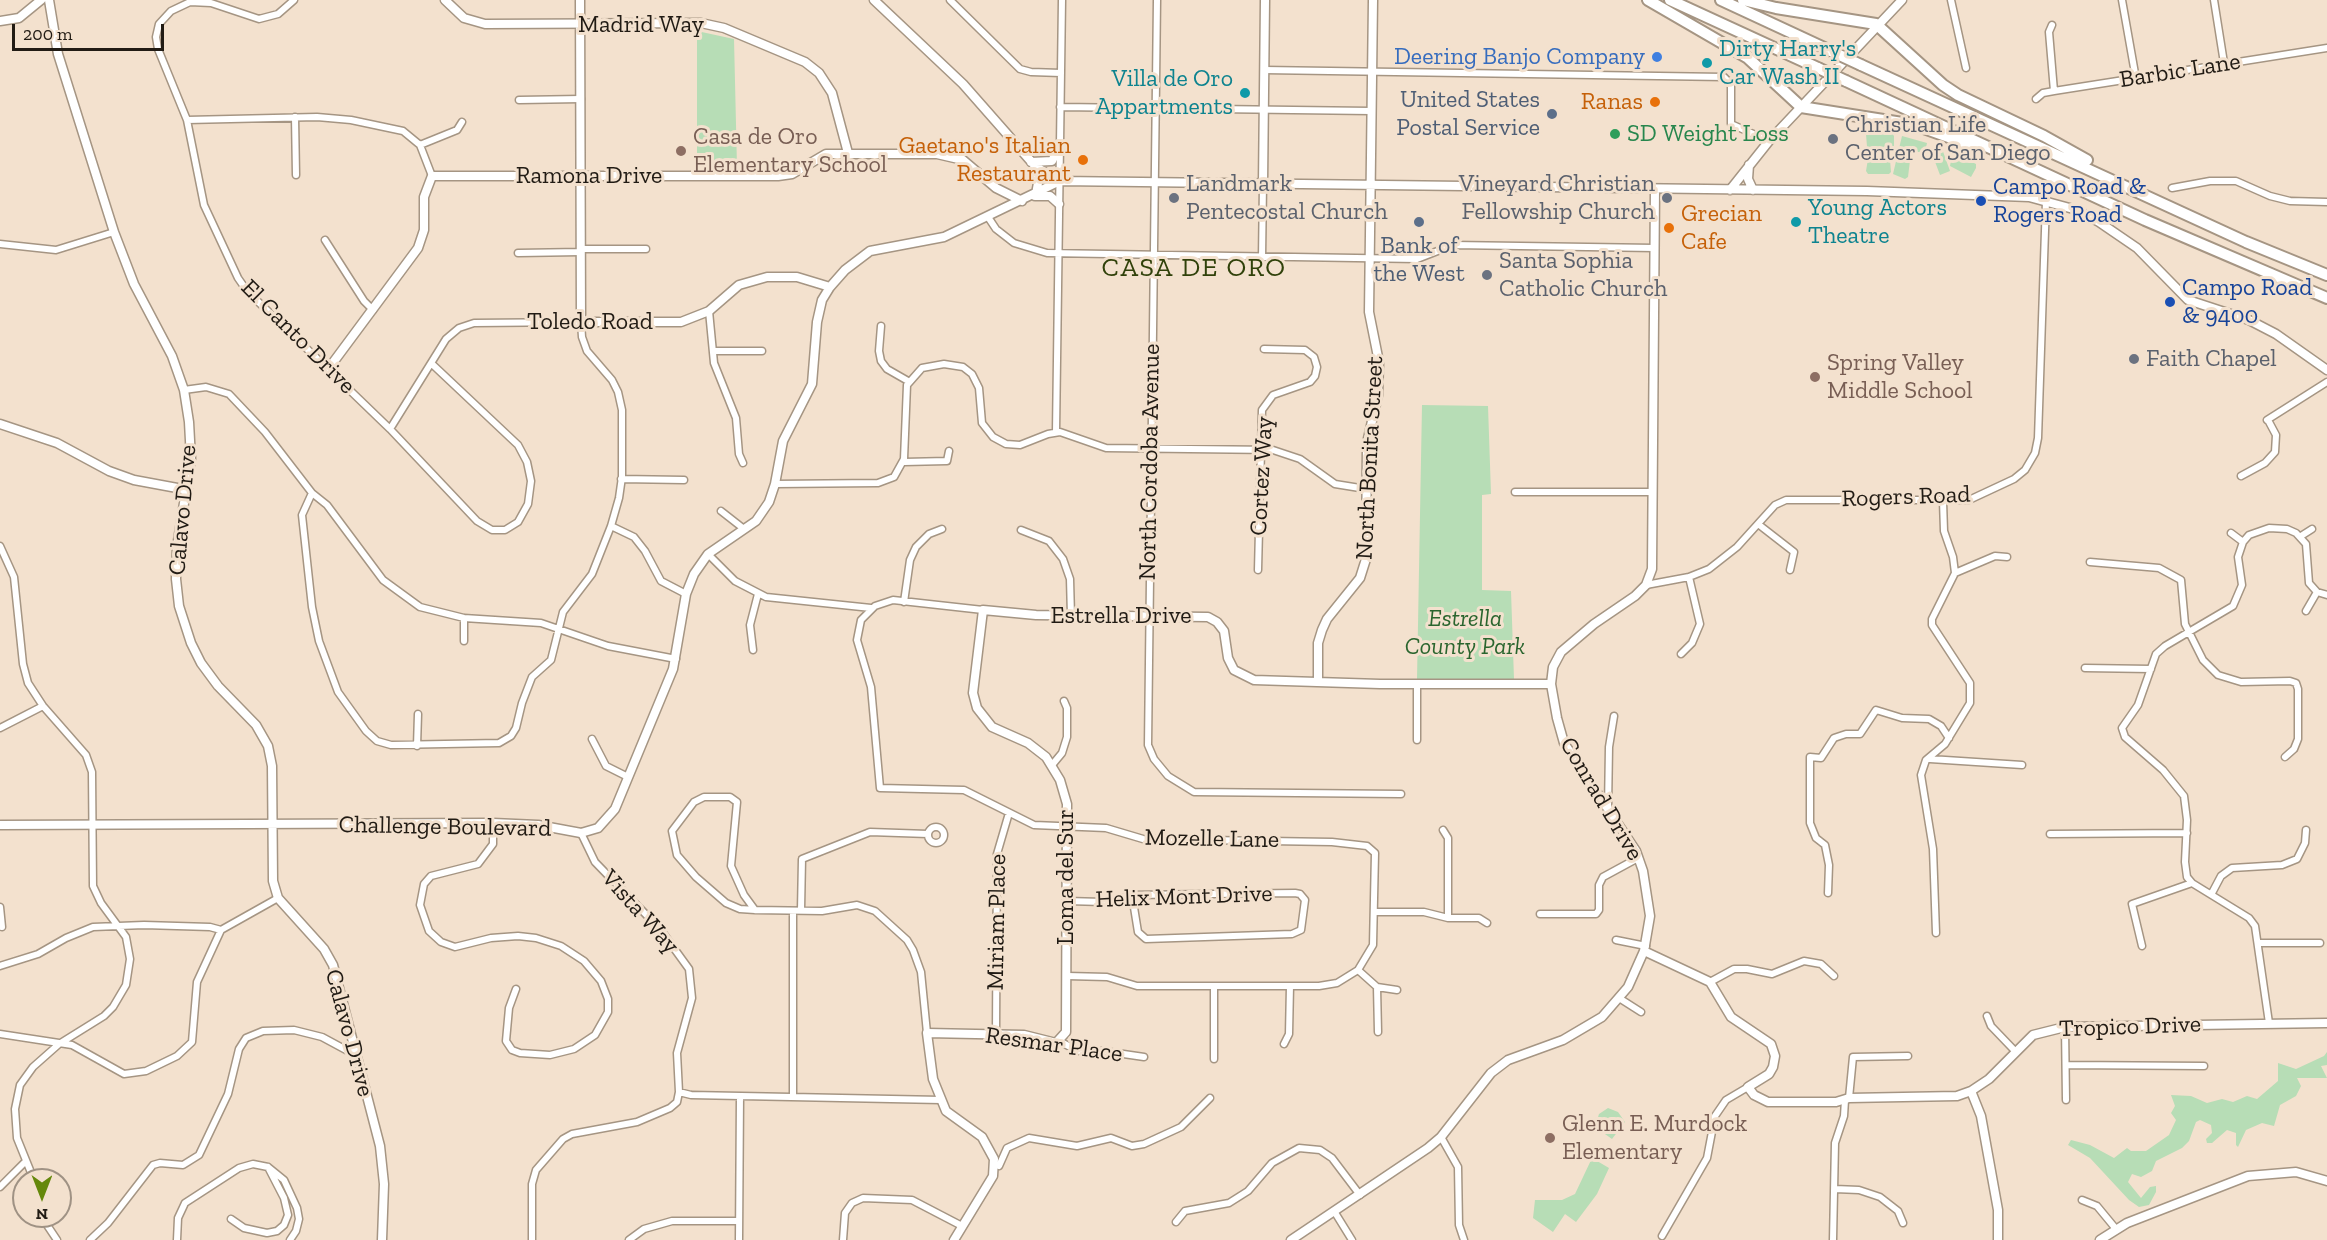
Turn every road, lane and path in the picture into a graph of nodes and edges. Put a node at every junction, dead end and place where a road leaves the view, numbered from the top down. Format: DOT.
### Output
graph roads {
  1 [pos="41,0"];
  2 [pos="49,0"];
  3 [pos="294,0"];
  4 [pos="445,0"];
  5 [pos="580,0"];
  6 [pos="874,0"];
  7 [pos="950,0"];
  8 [pos="1062,0"];
  9 [pos="1157,0"];
  10 [pos="1265,0"];
  11 [pos="1373,0"];
  12 [pos="1648,0"];
  13 [pos="1670,0"];
  14 [pos="1721,0"];
  15 [pos="1743,0"];
  16 [pos="1888,0"];
  17 [pos="1902,0"];
  18 [pos="1951,0"];
  19 [pos="2122,0"];
  20 [pos="2214,0"];
  21 [pos="1892,9"];
  22 [pos="0,21"];
  23 [pos="1876,24"];
  24 [pos="580,25"];
  25 [pos="2052,26"];
  26 [pos="2327,48"];
  27 [pos="2224,63"];
  28 [pos="1966,68"];
  29 [pos="1264,70"];
  30 [pos="1371,71"];
  31 [pos="1061,73"];
  32 [pos="2136,80"];
  33 [pos="2054,91"];
  34 [pos="581,99"];
  35 [pos="2036,99"];
  36 [pos="519,100"];
  37 [pos="1060,107"];
  38 [pos="1801,107"];
  39 [pos="1155,108"];
  40 [pos="1264,110"];
  41 [pos="1371,111"];
  42 [pos="295,117"];
  43 [pos="187,120"];
  44 [pos="462,122"];
  45 [pos="1769,141"];
  46 [pos="420,145"];
  47 [pos="1060,145"];
  48 [pos="848,153"];
  49 [pos="2020,161"];
  50 [pos="1034,164"];
  51 [pos="1749,165"];
  52 [pos="296,175"];
  53 [pos="432,176"];
  54 [pos="581,176"];
  55 [pos="1060,181"];
  56 [pos="1154,182"];
  57 [pos="1263,184"];
  58 [pos="1370,185"];
  59 [pos="2172,188"];
  60 [pos="1655,189"];
  61 [pos="1730,189"];
  62 [pos="1753,190"];
  63 [pos="1034,195"];
  64 [pos="2146,195"];
  65 [pos="1022,201"];
  66 [pos="2046,201"];
  67 [pos="2327,202"];
  68 [pos="1059,204"];
  69 [pos="988,217"];
  70 [pos="114,232"];
  71 [pos="325,240"];
  72 [pos="0,244"];
  73 [pos="1655,248"];
  74 [pos="646,249"];
  75 [pos="581,251"];
  76 [pos="518,253"];
  77 [pos="1059,254"];
  78 [pos="1153,256"];
  79 [pos="1262,258"];
  80 [pos="1369,258"];
  81 [pos="2327,275"];
  82 [pos="830,287"];
  83 [pos="2327,298"];
  84 [pos="372,310"];
  85 [pos="708,311"];
  86 [pos="581,322"];
  87 [pos="881,326"];
  88 [pos="1264,350"];
  89 [pos="713,351"];
  90 [pos="762,351"];
  91 [pos="432,364"];
  92 [pos="329,368"];
  93 [pos="2327,370"];
  94 [pos="908,381"];
  95 [pos="2327,382"];
  96 [pos="184,390"];
  97 [pos="0,424"];
  98 [pos="390,429"];
  99 [pos="1056,432"];
  100 [pos="1151,448"];
  101 [pos="1260,449"];
  102 [pos="949,451"];
  103 [pos="904,462"];
  104 [pos="743,463"];
  105 [pos="2241,476"];
  106 [pos="621,479"];
  107 [pos="684,480"];
  108 [pos="775,484"];
  109 [pos="1366,489"];
  110 [pos="188,490"];
  111 [pos="1515,492"];
  112 [pos="1653,492"];
  113 [pos="312,493"];
  114 [pos="1943,501"];
  115 [pos="721,511"];
  116 [pos="1758,524"];
  117 [pos="611,526"];
  118 [pos="744,529"];
  119 [pos="942,529"];
  120 [pos="2312,529"];
  121 [pos="1021,530"];
  122 [pos="2231,533"];
  123 [pos="2301,536"];
  124 [pos="2244,542"];
  125 [pos="0,546"];
  126 [pos="708,554"];
  127 [pos="2007,557"];
  128 [pos="2090,562"];
  129 [pos="1258,570"];
  130 [pos="1790,570"];
  131 [pos="1955,573"];
  132 [pos="1689,577"];
  133 [pos="1646,585"];
  134 [pos="2317,591"];
  135 [pos="686,594"];
  136 [pos="758,594"];
  137 [pos="2327,595"];
  138 [pos="904,602"];
  139 [pos="871,609"];
  140 [pos="983,610"];
  141 [pos="2306,611"];
  142 [pos="1071,616"];
  143 [pos="1148,616"];
  144 [pos="464,618"];
  145 [pos="558,627"];
  146 [pos="2189,632"];
  147 [pos="464,641"];
  148 [pos="753,650"];
  149 [pos="1681,654"];
  150 [pos="676,659"];
  151 [pos="2085,668"];
  152 [pos="2151,669"];
  153 [pos="1318,682"];
  154 [pos="1417,684"];
  155 [pos="1551,684"];
  156 [pos="1064,701"];
  157 [pos="43,706"];
  158 [pos="418,714"];
  159 [pos="1614,716"];
  160 [pos="0,728"];
  161 [pos="1949,738"];
  162 [pos="592,739"];
  163 [pos="1417,740"];
  164 [pos="417,746"];
  165 [pos="2285,757"];
  166 [pos="1929,759"];
  167 [pos="1052,765"];
  168 [pos="2022,765"];
  169 [pos="628,777"];
  170 [pos="1401,794"];
  171 [pos="1608,808"];
  172 [pos="1009,813"];
  173 [pos="493,823"];
  174 [pos="0,825"];
  175 [pos="93,825"];
  176 [pos="271,825"];
  177 [pos="1067,828"];
  178 [pos="1443,830"];
  179 [pos="2306,830"];
  180 [pos="581,833"];
  181 [pos="2187,833"];
  182 [pos="928,834"];
  183 [pos="2050,834"];
  184 [pos="1638,858"];
  185 [pos="2192,883"];
  186 [pos="1828,893"];
  187 [pos="2212,893"];
  188 [pos="1132,895"];
  189 [pos="278,898"];
  190 [pos="1067,901"];
  191 [pos="0,907"];
  192 [pos="755,910"];
  193 [pos="797,910"];
  194 [pos="1375,912"];
  195 [pos="1539,914"];
  196 [pos="1448,918"];
  197 [pos="1487,923"];
  198 [pos="2,927"];
  199 [pos="119,927"];
  200 [pos="221,930"];
  201 [pos="1936,933"];
  202 [pos="1616,940"];
  203 [pos="2258,943"];
  204 [pos="2320,943"];
  205 [pos="2142,946"];
  206 [pos="1645,949"];
  207 [pos="0,966"];
  208 [pos="1358,970"];
  209 [pos="1067,976"];
  210 [pos="1834,976"];
  211 [pos="1710,982"];
  212 [pos="1214,986"];
  213 [pos="1290,986"];
  214 [pos="1377,987"];
  215 [pos="516,988"];
  216 [pos="1397,990"];
  217 [pos="1619,998"];
  218 [pos="1641,1012"];
  219 [pos="1987,1016"];
  220 [pos="2269,1023"];
  221 [pos="2327,1023"];
  222 [pos="2066,1027"];
  223 [pos="1378,1032"];
  224 [pos="927,1033"];
  225 [pos="0,1034"];
  226 [pos="996,1034"];
  227 [pos="1059,1041"];
  228 [pos="59,1044"];
  229 [pos="1284,1044"];
  230 [pos="355,1051"];
  231 [pos="2015,1051"];
  232 [pos="1908,1056"];
  233 [pos="1144,1058"];
  234 [pos="1214,1059"];
  235 [pos="2066,1065"];
  236 [pos="2204,1066"];
  237 [pos="1748,1087"];
  238 [pos="1971,1091"];
  239 [pos="679,1092"];
  240 [pos="741,1096"];
  241 [pos="793,1097"];
  242 [pos="1210,1098"];
  243 [pos="1847,1099"];
  244 [pos="940,1100"];
  245 [pos="2066,1100"];
  246 [pos="1441,1137"];
  247 [pos="26,1161"];
  248 [pos="995,1164"];
  249 [pos="268,1167"];
  250 [pos="29,1168"];
  251 [pos="2327,1181"];
  252 [pos="0,1187"];
  253 [pos="1835,1189"];
  254 [pos="1360,1195"];
  255 [pos="2082,1200"];
  256 [pos="1334,1211"];
  257 [pos="231,1219"];
  258 [pos="739,1221"];
  259 [pos="1176,1222"];
  260 [pos="1903,1223"];
  261 [pos="962,1227"];
  262 [pos="2116,1229"];
  263 [pos="1662,1236"];
  264 [pos="90,1240"];
  265 [pos="177,1240"];
  266 [pos="290,1240"];
  267 [pos="382,1240"];
  268 [pos="532,1240"];
  269 [pos="629,1240"];
  270 [pos="739,1240"];
  271 [pos="843,1240"];
  272 [pos="954,1240"];
  273 [pos="1291,1240"];
  274 [pos="1352,1240"];
  275 [pos="1464,1240"];
  276 [pos="1833,1240"];
  277 [pos="1998,1240"];
  278 [pos="2100,1240"];
  1 -- 22 [label="street"];
  2 -- 70 [label="street, Calavo Drive"];
  3 -- 43 [label="street, El Canto Drive"];
  4 -- 24 [label="street, Madrid Way"];
  5 -- 24 [label="street"];
  6 -- 50 [label="street"];
  7 -- 31 [label="street"];
  8 -- 31 [label="street"];
  9 -- 39 [label="street, North Cordoba Avenue"];
  10 -- 29 [label="street"];
  11 -- 30 [label="street, North Bonita Street"];
  12 -- 38 [label="highway"];
  13 -- 49 [label="highway, bridge"];
  14 -- 64 [label="highway, bridge"];
  15 -- 23 [label="highway"];
  16 -- 21 [label="street"];
  17 -- 21 [label="street"];
  18 -- 28 [label="street"];
  19 -- 32 [label="street"];
  20 -- 27 [label="street"];
  21 -- 23 [label="street"];
  23 -- 38 [label="street"];
  23 -- 64 [label="highway"];
  24 -- 34 [label="street"];
  24 -- 48 [label="street, Madrid Way"];
  25 -- 33 [label="street"];
  26 -- 27 [label="street, Barbic Lane"];
  27 -- 32 [label="street, Barbic Lane"];
  29 -- 30 [label="street"];
  29 -- 40 [label="street"];
  30 -- 41 [label="street, North Bonita Street"];
  30 -- 45 [label="street"];
  31 -- 37 [label="street"];
  32 -- 33 [label="street, Barbic Lane"];
  33 -- 35 [label="street, Barbic Lane"];
  34 -- 36 [label="street"];
  34 -- 54 [label="street"];
  37 -- 39 [label="street"];
  37 -- 47 [label="street"];
  38 -- 45 [label="street"];
  38 -- 49 [label="highway"];
  39 -- 40 [label="street"];
  39 -- 56 [label="street, North Cordoba Avenue"];
  40 -- 41 [label="street"];
  40 -- 57 [label="street"];
  41 -- 58 [label="street, North Bonita Street"];
  42 -- 43 [label="street"];
  42 -- 46 [label="street"];
  42 -- 52 [label="street"];
  43 -- 92 [label="street, El Canto Drive"];
  44 -- 46 [label="street"];
  45 -- 51 [label="street"];
  46 -- 53 [label="street"];
  47 -- 50 [label="street"];
  47 -- 55 [label="street"];
  48 -- 54 [label="street, Ramona Drive"];
  48 -- 65 [label="street, Ramona Drive"];
  49 -- 83 [label="highway"];
  50 -- 55 [label="street"];
  50 -- 63 [label="street"];
  51 -- 61 [label="street"];
  51 -- 62 [label="street"];
  53 -- 54 [label="street, Ramona Drive"];
  53 -- 84 [label="street"];
  54 -- 75 [label="street"];
  55 -- 56 [label="street"];
  55 -- 63 [label="street"];
  55 -- 68 [label="street"];
  56 -- 57 [label="street"];
  56 -- 78 [label="street, North Cordoba Avenue"];
  57 -- 58 [label="street"];
  57 -- 79 [label="street"];
  58 -- 60 [label="street"];
  58 -- 80 [label="street, North Bonita Street"];
  59 -- 67 [label="street"];
  60 -- 61 [label="street"];
  60 -- 73 [label="street"];
  61 -- 62 [label="street"];
  62 -- 66 [label="street"];
  63 -- 65 [label="street"];
  63 -- 68 [label="street"];
  64 -- 81 [label="highway"];
  65 -- 69 [label="street"];
  66 -- 93 [label="street"];
  66 -- 114 [label="street, Rogers Road"];
  68 -- 77 [label="street"];
  69 -- 77 [label="street"];
  69 -- 82 [label="street"];
  70 -- 72 [label="street"];
  70 -- 96 [label="street, Calavo Drive"];
  71 -- 84 [label="street"];
  73 -- 80 [label="street"];
  73 -- 112 [label="street"];
  74 -- 75 [label="street"];
  75 -- 76 [label="street"];
  75 -- 86 [label="street"];
  77 -- 78 [label="street"];
  77 -- 99 [label="street"];
  78 -- 79 [label="street"];
  78 -- 100 [label="street, North Cordoba Avenue"];
  79 -- 80 [label="street"];
  80 -- 109 [label="street, North Bonita Street"];
  82 -- 85 [label="street, Toledo Road"];
  82 -- 108 [label="street, Challenge Boulevard"];
  84 -- 92 [label="street"];
  85 -- 86 [label="street, Toledo Road"];
  85 -- 89 [label="street"];
  86 -- 91 [label="street, Toledo Road"];
  86 -- 106 [label="street"];
  87 -- 94 [label="street"];
  88 -- 101 [label="street, Cortez Way"];
  89 -- 90 [label="street"];
  89 -- 104 [label="street"];
  91 -- 98 [label="street, Toledo Road"];
  91 -- 98 [label="street, El Canto Drive"];
  92 -- 98 [label="street, El Canto Drive"];
  94 -- 99 [label="street"];
  94 -- 103 [label="street"];
  95 -- 105 [label="street"];
  96 -- 110 [label="street, Calavo Drive"];
  96 -- 113 [label="street"];
  97 -- 110 [label="street"];
  99 -- 100 [label="street"];
  100 -- 101 [label="street"];
  100 -- 143 [label="street, North Cordoba Avenue"];
  101 -- 109 [label="street"];
  101 -- 129 [label="street, Cortez Way"];
  102 -- 103 [label="street"];
  103 -- 108 [label="street"];
  106 -- 107 [label="street"];
  106 -- 117 [label="street"];
  108 -- 118 [label="street, Challenge Boulevard"];
  109 -- 153 [label="street, North Bonita Street"];
  110 -- 176 [label="street, Calavo Drive"];
  111 -- 112 [label="street"];
  112 -- 133 [label="street"];
  113 -- 144 [label="street"];
  113 -- 164 [label="street"];
  114 -- 116 [label="street, Rogers Road"];
  114 -- 131 [label="street"];
  115 -- 118 [label="street"];
  116 -- 130 [label="street"];
  116 -- 132 [label="street, Rogers Road"];
  117 -- 135 [label="street"];
  117 -- 145 [label="street"];
  118 -- 126 [label="street, Challenge Boulevard"];
  119 -- 138 [label="street"];
  120 -- 123 [label="street"];
  121 -- 142 [label="street"];
  122 -- 124 [label="street"];
  123 -- 124 [label="street"];
  123 -- 134 [label="street"];
  124 -- 146 [label="street"];
  125 -- 157 [label="street"];
  126 -- 135 [label="street, Challenge Boulevard"];
  126 -- 136 [label="street, Estrella Drive"];
  127 -- 131 [label="street"];
  128 -- 146 [label="street"];
  131 -- 161 [label="street"];
  132 -- 133 [label="street, Rogers Road"];
  132 -- 149 [label="street"];
  133 -- 155 [label="street, Conrad Drive"];
  134 -- 137 [label="street"];
  134 -- 141 [label="street"];
  135 -- 150 [label="street, Challenge Boulevard"];
  136 -- 139 [label="street, Estrella Drive"];
  136 -- 148 [label="street"];
  138 -- 139 [label="street, Estrella Drive"];
  138 -- 140 [label="street, Estrella Drive"];
  139 -- 172 [label="street, Mozelle Lane"];
  140 -- 142 [label="street, Estrella Drive"];
  140 -- 167 [label="street, Loma del Sur"];
  142 -- 143 [label="street, Estrella Drive"];
  143 -- 153 [label="street, Estrella Drive"];
  143 -- 170 [label="street, North Cordoba Avenue"];
  144 -- 145 [label="street"];
  144 -- 147 [label="street"];
  145 -- 150 [label="street"];
  145 -- 164 [label="street"];
  146 -- 152 [label="street"];
  146 -- 165 [label="street"];
  150 -- 169 [label="street, Challenge Boulevard"];
  151 -- 152 [label="street"];
  152 -- 181 [label="street"];
  153 -- 154 [label="street, Estrella Drive"];
  154 -- 155 [label="street, Estrella Drive"];
  154 -- 163 [label="street"];
  155 -- 171 [label="street, Conrad Drive"];
  156 -- 167 [label="street"];
  157 -- 160 [label="street"];
  157 -- 175 [label="street"];
  158 -- 164 [label="street"];
  159 -- 171 [label="street"];
  161 -- 166 [label="street"];
  161 -- 186 [label="street"];
  162 -- 169 [label="street"];
  166 -- 168 [label="street"];
  166 -- 201 [label="street"];
  167 -- 177 [label="street, Loma del Sur"];
  169 -- 180 [label="street, Challenge Boulevard"];
  171 -- 184 [label="street, Conrad Drive"];
  172 -- 177 [label="street, Mozelle Lane"];
  172 -- 226 [label="street, Miriam Place"];
  173 -- 176 [label="street, Challenge Boulevard"];
  173 -- 180 [label="street, Challenge Boulevard"];
  173 -- 215 [label="street"];
  174 -- 175 [label="street, Challenge Boulevard"];
  175 -- 176 [label="street, Challenge Boulevard"];
  175 -- 199 [label="street"];
  176 -- 189 [label="street, Calavo Drive"];
  177 -- 190 [label="street, Loma del Sur"];
  177 -- 194 [label="street, Mozelle Lane"];
  178 -- 196 [label="street"];
  179 -- 187 [label="street"];
  180 -- 239 [label="street, Vista Way"];
  181 -- 183 [label="street"];
  181 -- 185 [label="street"];
  182 -- 193 [label="street"];
  184 -- 195 [label="street"];
  184 -- 206 [label="street, Conrad Drive"];
  185 -- 187 [label="street"];
  185 -- 205 [label="street"];
  187 -- 203 [label="street"];
  188 -- 188 [label="street, Helix Mont Drive"];
  188 -- 190 [label="street, Helix Mont Drive"];
  189 -- 200 [label="street"];
  189 -- 230 [label="street, Calavo Drive"];
  190 -- 209 [label="street, Loma del Sur"];
  191 -- 198 [label="street"];
  192 -- 192 [label="street"];
  192 -- 193 [label="street"];
  193 -- 224 [label="street"];
  193 -- 241 [label="street"];
  194 -- 196 [label="street"];
  194 -- 208 [label="street"];
  196 -- 197 [label="street"];
  199 -- 200 [label="street"];
  199 -- 207 [label="street"];
  199 -- 228 [label="street"];
  200 -- 228 [label="street"];
  202 -- 206 [label="street"];
  203 -- 204 [label="street"];
  203 -- 220 [label="street"];
  206 -- 211 [label="street"];
  206 -- 217 [label="street, Conrad Drive"];
  208 -- 213 [label="street"];
  208 -- 214 [label="street"];
  209 -- 212 [label="street"];
  209 -- 227 [label="street, Loma del Sur"];
  210 -- 211 [label="street"];
  211 -- 237 [label="street"];
  212 -- 213 [label="street"];
  212 -- 234 [label="street"];
  213 -- 229 [label="street"];
  214 -- 216 [label="street"];
  214 -- 223 [label="street"];
  217 -- 218 [label="street"];
  217 -- 246 [label="street, Conrad Drive"];
  219 -- 231 [label="street"];
  220 -- 221 [label="street, Tropico Drive"];
  220 -- 222 [label="street, Tropico Drive"];
  222 -- 231 [label="street, Tropico Drive"];
  222 -- 235 [label="street"];
  224 -- 226 [label="street, Resmar Place"];
  224 -- 244 [label="street"];
  225 -- 228 [label="street"];
  226 -- 227 [label="street, Resmar Place"];
  227 -- 233 [label="street, Resmar Place"];
  228 -- 247 [label="street"];
  230 -- 264 [label="street"];
  230 -- 267 [label="street, Calavo Drive"];
  231 -- 238 [label="street, Tropico Drive"];
  232 -- 243 [label="street"];
  235 -- 236 [label="street"];
  235 -- 245 [label="street"];
  237 -- 243 [label="street, Tropico Drive"];
  237 -- 263 [label="street"];
  238 -- 243 [label="street, Tropico Drive"];
  238 -- 277 [label="street"];
  239 -- 240 [label="street"];
  239 -- 268 [label="street"];
  240 -- 241 [label="street"];
  240 -- 258 [label="street"];
  241 -- 244 [label="street"];
  242 -- 248 [label="street"];
  243 -- 253 [label="street"];
  244 -- 248 [label="street"];
  246 -- 254 [label="street, Conrad Drive"];
  246 -- 275 [label="street"];
  247 -- 250 [label="street"];
  247 -- 252 [label="street"];
  248 -- 261 [label="street"];
  249 -- 257 [label="street"];
  249 -- 265 [label="street"];
  249 -- 266 [label="street"];
  251 -- 262 [label="street"];
  253 -- 260 [label="street"];
  253 -- 276 [label="street"];
  254 -- 256 [label="street, Conrad Drive"];
  254 -- 259 [label="street"];
  255 -- 262 [label="street"];
  256 -- 273 [label="street, Conrad Drive"];
  256 -- 274 [label="street"];
  258 -- 269 [label="street"];
  258 -- 270 [label="street"];
  261 -- 271 [label="street"];
  261 -- 272 [label="street"];
  262 -- 278 [label="street"];
}
